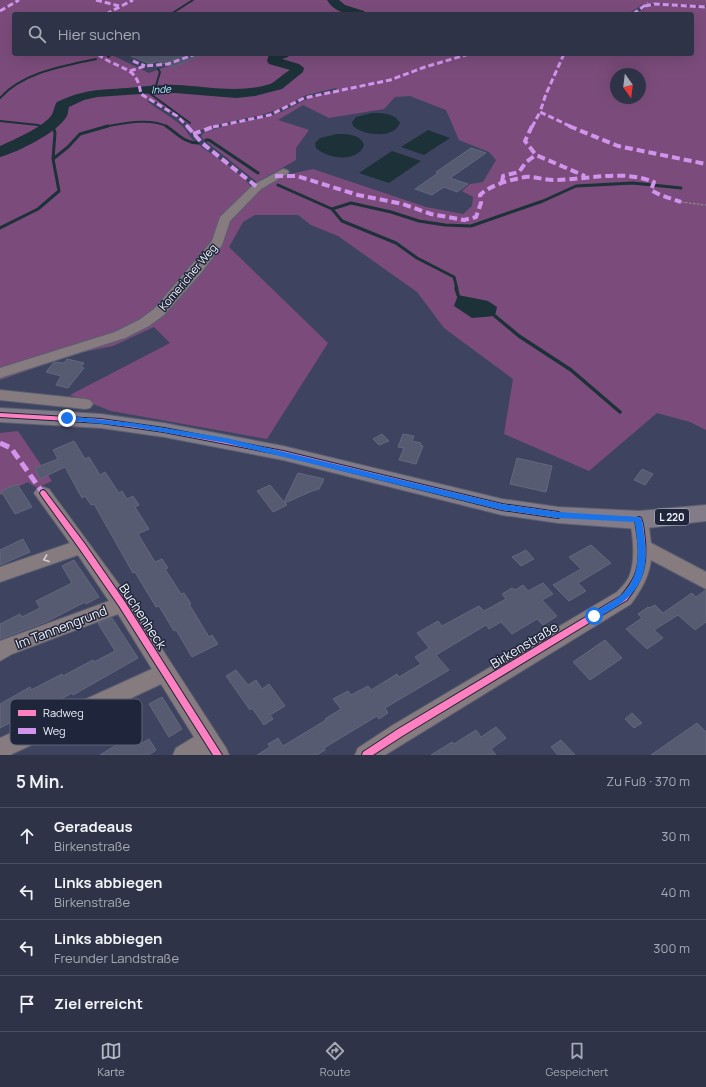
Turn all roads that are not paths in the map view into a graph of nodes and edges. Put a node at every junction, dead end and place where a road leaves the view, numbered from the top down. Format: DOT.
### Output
graph roads {
  1 [pos="282,172"];
  2 [pos="0,373"];
  3 [pos="0,396"];
  4 [pos="85,404"];
  5 [pos="0,415"];
  6 [pos="43,493"];
  7 [pos="706,513"];
  8 [pos="639,520"];
  9 [pos="82,546"];
  10 [pos="642,547"];
  11 [pos="0,575"];
  12 [pos="706,581"];
  13 [pos="122,604"];
  14 [pos="0,652"];
  15 [pos="166,672"];
  16 [pos="108,699"];
  17 [pos="10,744"];
  18 [pos="213,747"];
  19 [pos="0,749"];
  20 [pos="184,755"];
  21 [pos="366,755"];
  1 -- 2 [label="street, Komericher Weg"];
  3 -- 4 [label="street"];
  5 -- 8 [label="main road, L 220"];
  6 -- 9 [label="street, Buchenheck"];
  7 -- 8 [label="main road, L 220"];
  8 -- 10 [label="street, Birkenstraße"];
  9 -- 11 [label="street, one-way"];
  9 -- 13 [label="street, Buchenheck"];
  10 -- 12 [label="street"];
  10 -- 21 [label="street, Birkenstraße"];
  13 -- 14 [label="street, Im Tannengrund"];
  13 -- 15 [label="street, Buchenheck"];
  15 -- 16 [label="street"];
  15 -- 18 [label="street, Buchenheck"];
  17 -- 19 [label="street"];
  18 -- 20 [label="street"];
}
